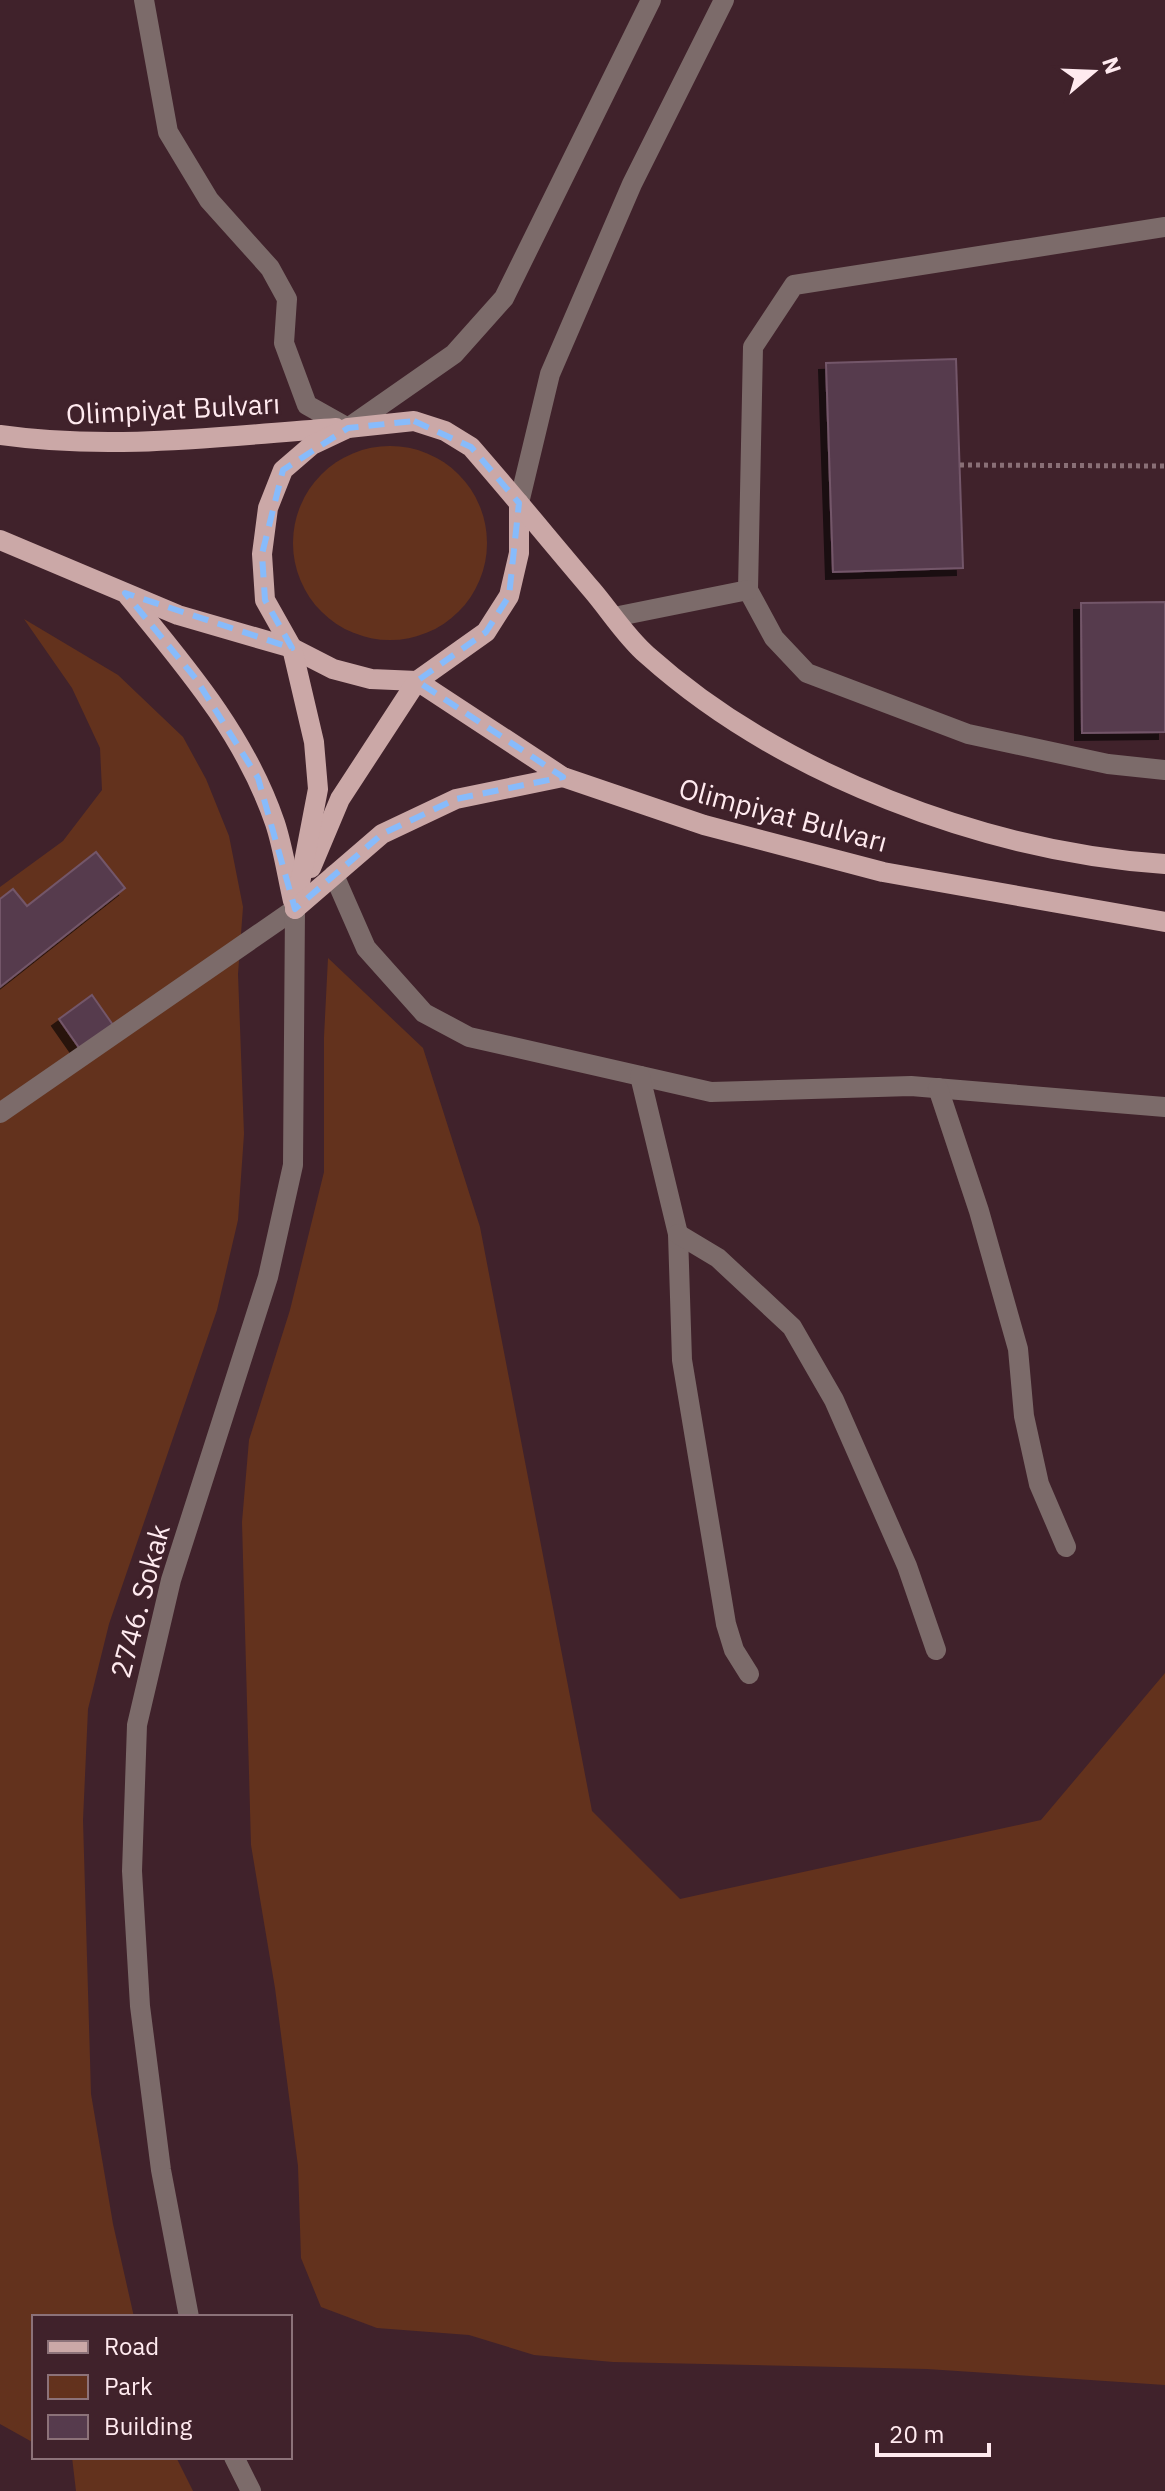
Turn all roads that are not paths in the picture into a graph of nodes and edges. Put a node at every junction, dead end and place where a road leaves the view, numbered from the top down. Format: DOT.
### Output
graph roads {
  1 [pos="144,0"];
  2 [pos="651,0"];
  3 [pos="724,0"];
  4 [pos="1165,227"];
  5 [pos="348,428"];
  6 [pos="0,435"];
  7 [pos="519,503"];
  8 [pos="0,540"];
  9 [pos="748,590"];
  10 [pos="125,593"];
  11 [pos="614,617"];
  12 [pos="292,648"];
  13 [pos="417,681"];
  14 [pos="1165,770"];
  15 [pos="563,777"];
  16 [pos="1165,864"];
  17 [pos="334,875"];
  18 [pos="295,909"];
  19 [pos="1165,922"];
  20 [pos="640,1076"];
  21 [pos="938,1088"];
  22 [pos="1165,1107"];
  23 [pos="0,1113"];
  24 [pos="678,1234"];
  25 [pos="1066,1547"];
  26 [pos="936,1650"];
  27 [pos="749,1674"];
  28 [pos="189,2315"];
  29 [pos="235,2459"];
  30 [pos="251,2491"];
  1 -- 5 [label="street"];
  2 -- 5 [label="street"];
  3 -- 7 [label="street"];
  4 -- 9 [label="street"];
  5 -- 6 [label="main road, Olimpiyat Bulvarı"];
  5 -- 7 [label="main road"];
  5 -- 12 [label="main road"];
  7 -- 11 [label="main road, Olimpiyat Bulvarı"];
  7 -- 13 [label="main road"];
  8 -- 10 [label="main road"];
  9 -- 11 [label="street"];
  9 -- 14 [label="street"];
  10 -- 12 [label="main road"];
  10 -- 18 [label="main road"];
  11 -- 16 [label="main road, Olimpiyat Bulvarı"];
  12 -- 13 [label="main road"];
  12 -- 18 [label="main road"];
  13 -- 15 [label="main road, Olimpiyat Bulvarı"];
  13 -- 18 [label="main road"];
  15 -- 17 [label="main road"];
  15 -- 19 [label="main road, Olimpiyat Bulvarı"];
  17 -- 18 [label="main road"];
  17 -- 20 [label="street"];
  18 -- 23 [label="street"];
  18 -- 28 [label="street, 2746. Sokak"];
  20 -- 21 [label="street"];
  20 -- 24 [label="street"];
  21 -- 22 [label="street"];
  21 -- 25 [label="street"];
  24 -- 26 [label="street"];
  24 -- 27 [label="street"];
  29 -- 30 [label="street"];
}
